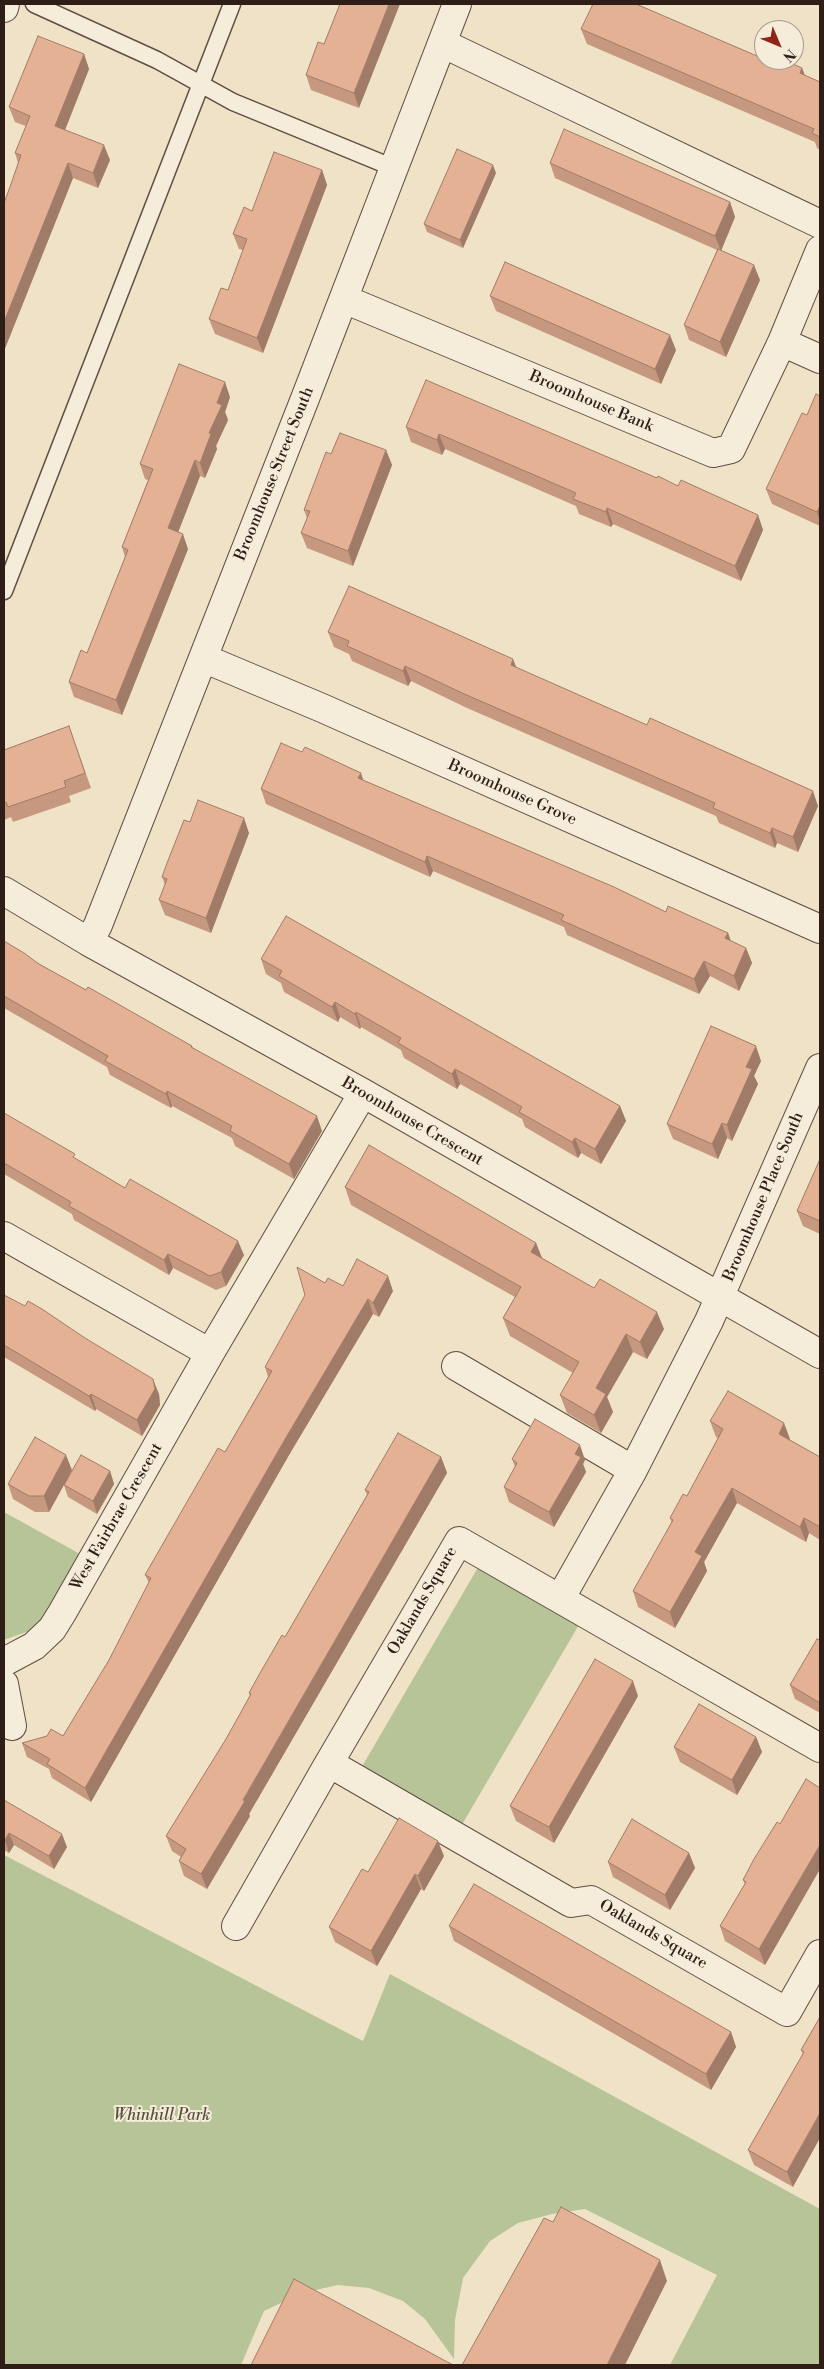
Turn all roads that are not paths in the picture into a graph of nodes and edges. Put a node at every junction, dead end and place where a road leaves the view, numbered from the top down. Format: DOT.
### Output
graph roads {
  1 [pos="5,4"];
  2 [pos="34,4"];
  3 [pos="232,4"];
  4 [pos="457,4"];
  5 [pos="4,8"];
  6 [pos="442,44"];
  7 [pos="200,84"];
  8 [pos="394,168"];
  9 [pos="820,224"];
  10 [pos="820,250"];
  11 [pos="344,299"];
  12 [pos="782,342"];
  13 [pos="820,359"];
  14 [pos="4,591"];
  15 [pos="203,658"];
  16 [pos="4,891"];
  17 [pos="820,929"];
  18 [pos="89,942"];
  19 [pos="820,1068"];
  20 [pos="363,1093"];
  21 [pos="4,1236"];
  22 [pos="720,1297"];
  23 [pos="210,1353"];
  24 [pos="820,1354"];
  25 [pos="456,1366"];
  26 [pos="634,1470"];
  27 [pos="560,1599"];
  28 [pos="4,1662"];
  29 [pos="4,1684"];
  30 [pos="12,1726"];
  31 [pos="820,1748"];
  32 [pos="329,1763"];
  33 [pos="236,1926"];
  34 [pos="820,1954"];
  1 -- 5 [label="street"];
  2 -- 7 [label="lane"];
  3 -- 7 [label="lane"];
  4 -- 6 [label="street, Broomhouse Street South"];
  6 -- 8 [label="street, Broomhouse Street South"];
  6 -- 9 [label="street"];
  7 -- 8 [label="lane"];
  7 -- 14 [label="lane"];
  8 -- 11 [label="street, Broomhouse Street South"];
  10 -- 12 [label="street, Broomhouse Bank"];
  11 -- 12 [label="street, Broomhouse Bank"];
  11 -- 15 [label="street, Broomhouse Street South"];
  12 -- 13 [label="street"];
  15 -- 17 [label="street, Broomhouse Grove"];
  15 -- 18 [label="street, Broomhouse Street South"];
  16 -- 18 [label="street, Broomhouse Crescent"];
  18 -- 20 [label="street, Broomhouse Crescent"];
  19 -- 22 [label="street, Broomhouse Place South"];
  20 -- 22 [label="street, Broomhouse Crescent"];
  20 -- 23 [label="street, West Fairbrae Crescent"];
  21 -- 23 [label="street"];
  22 -- 24 [label="street, Broomhouse Crescent"];
  22 -- 26 [label="street"];
  23 -- 28 [label="street, West Fairbrae Crescent"];
  25 -- 26 [label="street"];
  26 -- 27 [label="street"];
  27 -- 31 [label="street, Oaklands Square"];
  27 -- 32 [label="street, Oaklands Square"];
  29 -- 30 [label="street"];
  32 -- 33 [label="street, Oaklands Square"];
  32 -- 34 [label="street, Oaklands Square"];
}
